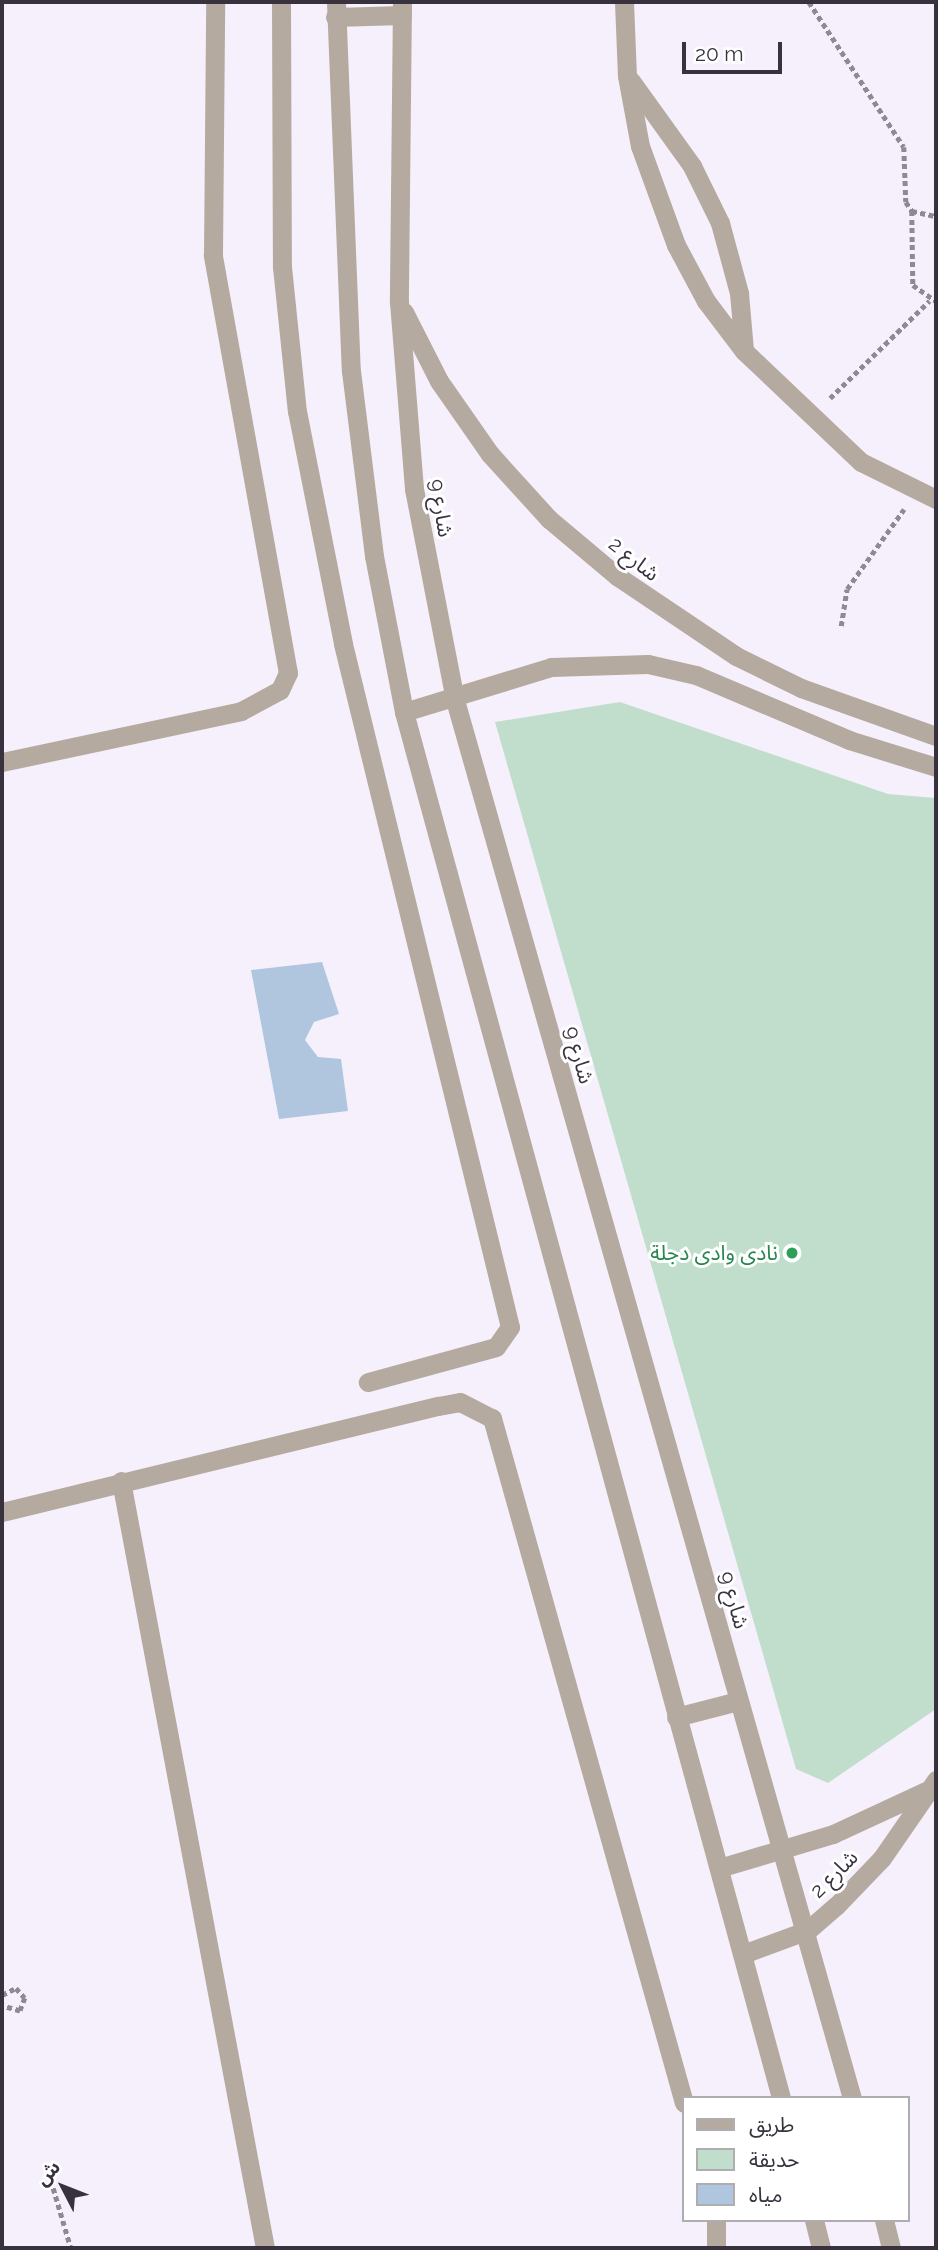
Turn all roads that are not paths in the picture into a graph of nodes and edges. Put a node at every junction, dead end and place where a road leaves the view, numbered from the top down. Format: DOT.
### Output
graph roads {
  1 [pos="215,2"];
  2 [pos="281,2"];
  3 [pos="624,2"];
  4 [pos="402,8"];
  5 [pos="335,9"];
  6 [pos="627,76"];
  7 [pos="399,302"];
  8 [pos="744,351"];
  9 [pos="936,499"];
  10 [pos="455,701"];
  11 [pos="404,712"];
  12 [pos="936,736"];
  13 [pos="2,762"];
  14 [pos="936,766"];
  15 [pos="368,1382"];
  16 [pos="121,1481"];
  17 [pos="2,1512"];
  18 [pos="738,1701"];
  19 [pos="676,1717"];
  20 [pos="931,1786"];
  21 [pos="785,1851"];
  22 [pos="719,1868"];
  23 [pos="808,1930"];
  24 [pos="743,1954"];
  25 [pos="682,2096"];
  26 [pos="780,2096"];
  27 [pos="851,2096"];
  28 [pos="716,2222"];
  29 [pos="814,2222"];
  30 [pos="884,2222"];
  31 [pos="265,2248"];
  32 [pos="716,2248"];
  33 [pos="821,2248"];
  34 [pos="891,2248"];
  1 -- 13 [label="street"];
  2 -- 15 [label="street"];
  3 -- 6 [label="street"];
  4 -- 5 [label="street"];
  4 -- 7 [label="street, شارع 9"];
  5 -- 11 [label="street"];
  6 -- 8 [label="street"];
  6 -- 8 [label="street"];
  7 -- 10 [label="street, شارع 9"];
  7 -- 12 [label="street, شارع 2"];
  8 -- 9 [label="street"];
  10 -- 11 [label="street"];
  10 -- 14 [label="street"];
  10 -- 18 [label="street, شارع 9"];
  11 -- 19 [label="street"];
  16 -- 17 [label="street"];
  16 -- 25 [label="street"];
  16 -- 31 [label="street"];
  18 -- 19 [label="street"];
  18 -- 21 [label="street, شارع 9"];
  19 -- 22 [label="street"];
  20 -- 21 [label="street, شارع 2"];
  20 -- 23 [label="street, شارع 2"];
  21 -- 22 [label="street, شارع 2"];
  21 -- 23 [label="street, شارع 9"];
  22 -- 24 [label="street"];
  23 -- 24 [label="street, شارع 2"];
  23 -- 27 [label="street, شارع 9"];
  24 -- 26 [label="street"];
  28 -- 32 [label="street"];
  29 -- 33 [label="street"];
  30 -- 34 [label="street"];
}
